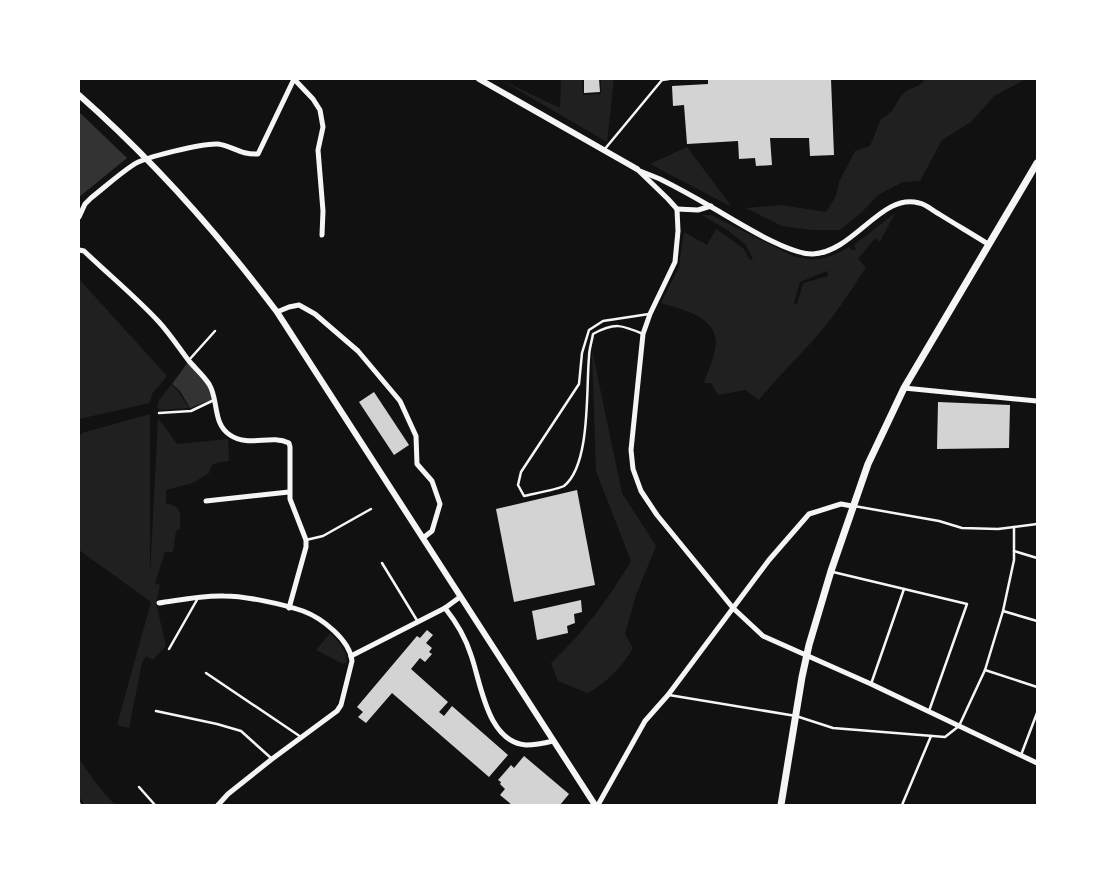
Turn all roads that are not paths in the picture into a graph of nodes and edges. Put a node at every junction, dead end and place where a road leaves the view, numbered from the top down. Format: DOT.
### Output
graph roads {
  1 [pos="294,79"];
  2 [pos="479,79"];
  3 [pos="662,79"];
  4 [pos="669,79"];
  5 [pos="79,94"];
  6 [pos="602,151"];
  7 [pos="146,158"];
  8 [pos="1037,163"];
  9 [pos="637,170"];
  10 [pos="711,206"];
  11 [pos="676,209"];
  12 [pos="79,217"];
  13 [pos="322,235"];
  14 [pos="988,244"];
  15 [pos="79,250"];
  16 [pos="277,312"];
  17 [pos="650,314"];
  18 [pos="216,331"];
  19 [pos="643,334"];
  20 [pos="189,360"];
  21 [pos="904,388"];
  22 [pos="214,400"];
  23 [pos="1037,402"];
  24 [pos="159,413"];
  25 [pos="289,492"];
  26 [pos="206,501"];
  27 [pos="852,506"];
  28 [pos="371,509"];
  29 [pos="1037,524"];
  30 [pos="1014,527"];
  31 [pos="423,538"];
  32 [pos="306,540"];
  33 [pos="1014,551"];
  34 [pos="1037,558"];
  35 [pos="382,562"];
  36 [pos="831,571"];
  37 [pos="904,589"];
  38 [pos="460,597"];
  39 [pos="198,598"];
  40 [pos="159,603"];
  41 [pos="289,608"];
  42 [pos="445,608"];
  43 [pos="732,608"];
  44 [pos="1003,611"];
  45 [pos="1037,621"];
  46 [pos="418,622"];
  47 [pos="169,649"];
  48 [pos="351,656"];
  49 [pos="807,656"];
  50 [pos="985,670"];
  51 [pos="206,673"];
  52 [pos="871,684"];
  53 [pos="1037,687"];
  54 [pos="668,695"];
  55 [pos="156,711"];
  56 [pos="929,712"];
  57 [pos="1037,713"];
  58 [pos="796,716"];
  59 [pos="959,726"];
  60 [pos="931,736"];
  61 [pos="301,737"];
  62 [pos="553,741"];
  63 [pos="1021,755"];
  64 [pos="272,759"];
  65 [pos="1037,763"];
  66 [pos="139,786"];
  67 [pos="156,805"];
  68 [pos="218,805"];
  69 [pos="597,805"];
  70 [pos="781,805"];
  71 [pos="902,805"];
  1 -- 7 [label="street"];
  1 -- 13 [label="street"];
  2 -- 6 [label="street"];
  3 -- 4 [label="lane"];
  3 -- 6 [label="lane"];
  5 -- 7 [label="street"];
  6 -- 9 [label="street"];
  7 -- 12 [label="street"];
  7 -- 16 [label="street"];
  8 -- 14 [label="main road"];
  9 -- 10 [label="street"];
  9 -- 11 [label="street"];
  10 -- 11 [label="street"];
  10 -- 14 [label="street"];
  11 -- 17 [label="street"];
  14 -- 21 [label="main road"];
  15 -- 20 [label="street"];
  16 -- 31 [label="street"];
  16 -- 31 [label="street"];
  17 -- 19 [label="street"];
  17 -- 19 [label="lane"];
  18 -- 20 [label="lane"];
  19 -- 43 [label="street"];
  20 -- 22 [label="street"];
  21 -- 23 [label="street"];
  21 -- 27 [label="main road"];
  22 -- 24 [label="lane"];
  22 -- 25 [label="street"];
  25 -- 26 [label="street"];
  25 -- 32 [label="street"];
  27 -- 30 [label="lane"];
  27 -- 36 [label="main road"];
  27 -- 43 [label="street"];
  28 -- 32 [label="lane"];
  29 -- 30 [label="lane"];
  30 -- 33 [label="lane"];
  31 -- 38 [label="street"];
  32 -- 41 [label="street"];
  33 -- 34 [label="lane"];
  33 -- 44 [label="lane"];
  35 -- 46 [label="lane"];
  36 -- 37 [label="lane"];
  36 -- 49 [label="main road"];
  37 -- 52 [label="lane"];
  37 -- 56 [label="lane"];
  38 -- 42 [label="street"];
  38 -- 62 [label="street"];
  39 -- 40 [label="street"];
  39 -- 41 [label="street"];
  39 -- 47 [label="lane"];
  41 -- 48 [label="street"];
  42 -- 46 [label="street"];
  42 -- 62 [label="street"];
  43 -- 49 [label="street"];
  43 -- 54 [label="street"];
  44 -- 45 [label="lane"];
  44 -- 50 [label="lane"];
  46 -- 48 [label="street"];
  48 -- 61 [label="street"];
  49 -- 52 [label="street"];
  49 -- 58 [label="main road"];
  50 -- 53 [label="lane"];
  50 -- 59 [label="lane"];
  51 -- 61 [label="lane"];
  52 -- 56 [label="street"];
  54 -- 58 [label="lane"];
  54 -- 69 [label="street"];
  55 -- 64 [label="lane"];
  56 -- 59 [label="street"];
  57 -- 63 [label="lane"];
  58 -- 60 [label="lane"];
  58 -- 70 [label="main road"];
  59 -- 60 [label="lane"];
  59 -- 63 [label="street"];
  60 -- 71 [label="lane"];
  61 -- 64 [label="street"];
  62 -- 69 [label="street"];
  63 -- 65 [label="street"];
  64 -- 68 [label="street"];
  66 -- 67 [label="lane"];
}
